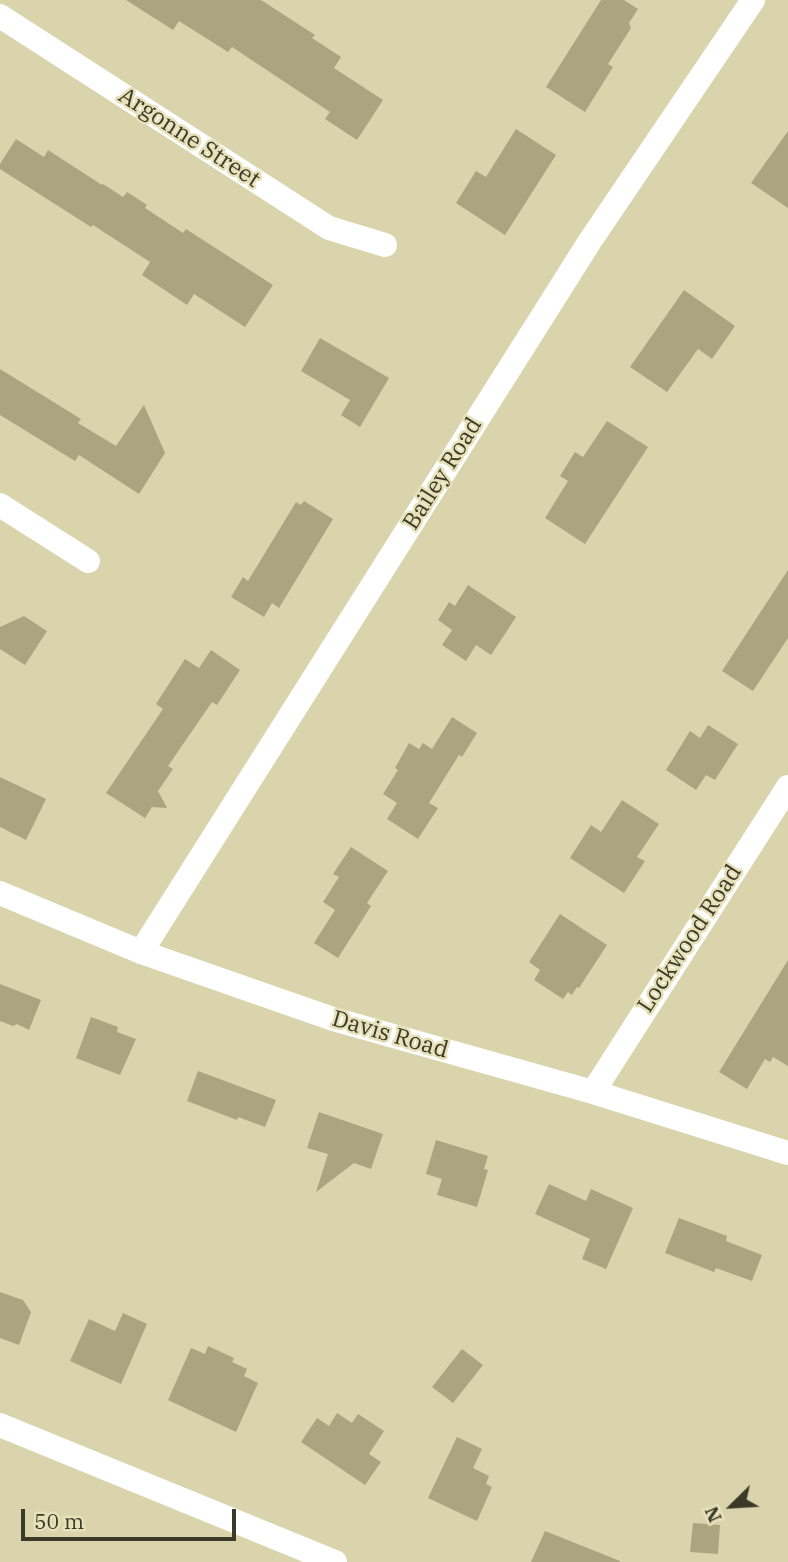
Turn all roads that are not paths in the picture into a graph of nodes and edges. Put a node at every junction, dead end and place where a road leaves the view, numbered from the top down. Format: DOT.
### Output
graph roads {
  1 [pos="753,0"];
  2 [pos="0,16"];
  3 [pos="385,245"];
  4 [pos="0,505"];
  5 [pos="88,562"];
  6 [pos="788,787"];
  7 [pos="0,893"];
  8 [pos="141,952"];
  9 [pos="593,1091"];
  10 [pos="788,1153"];
  11 [pos="0,1424"];
  12 [pos="335,1562"];
  1 -- 8 [label="street, Bailey Road"];
  2 -- 3 [label="street, Argonne Street"];
  4 -- 5 [label="street"];
  6 -- 9 [label="street, Lockwood Road"];
  7 -- 8 [label="street, Davis Road"];
  8 -- 9 [label="street, Davis Road"];
  9 -- 10 [label="street, Davis Road"];
  11 -- 12 [label="street"];
}
